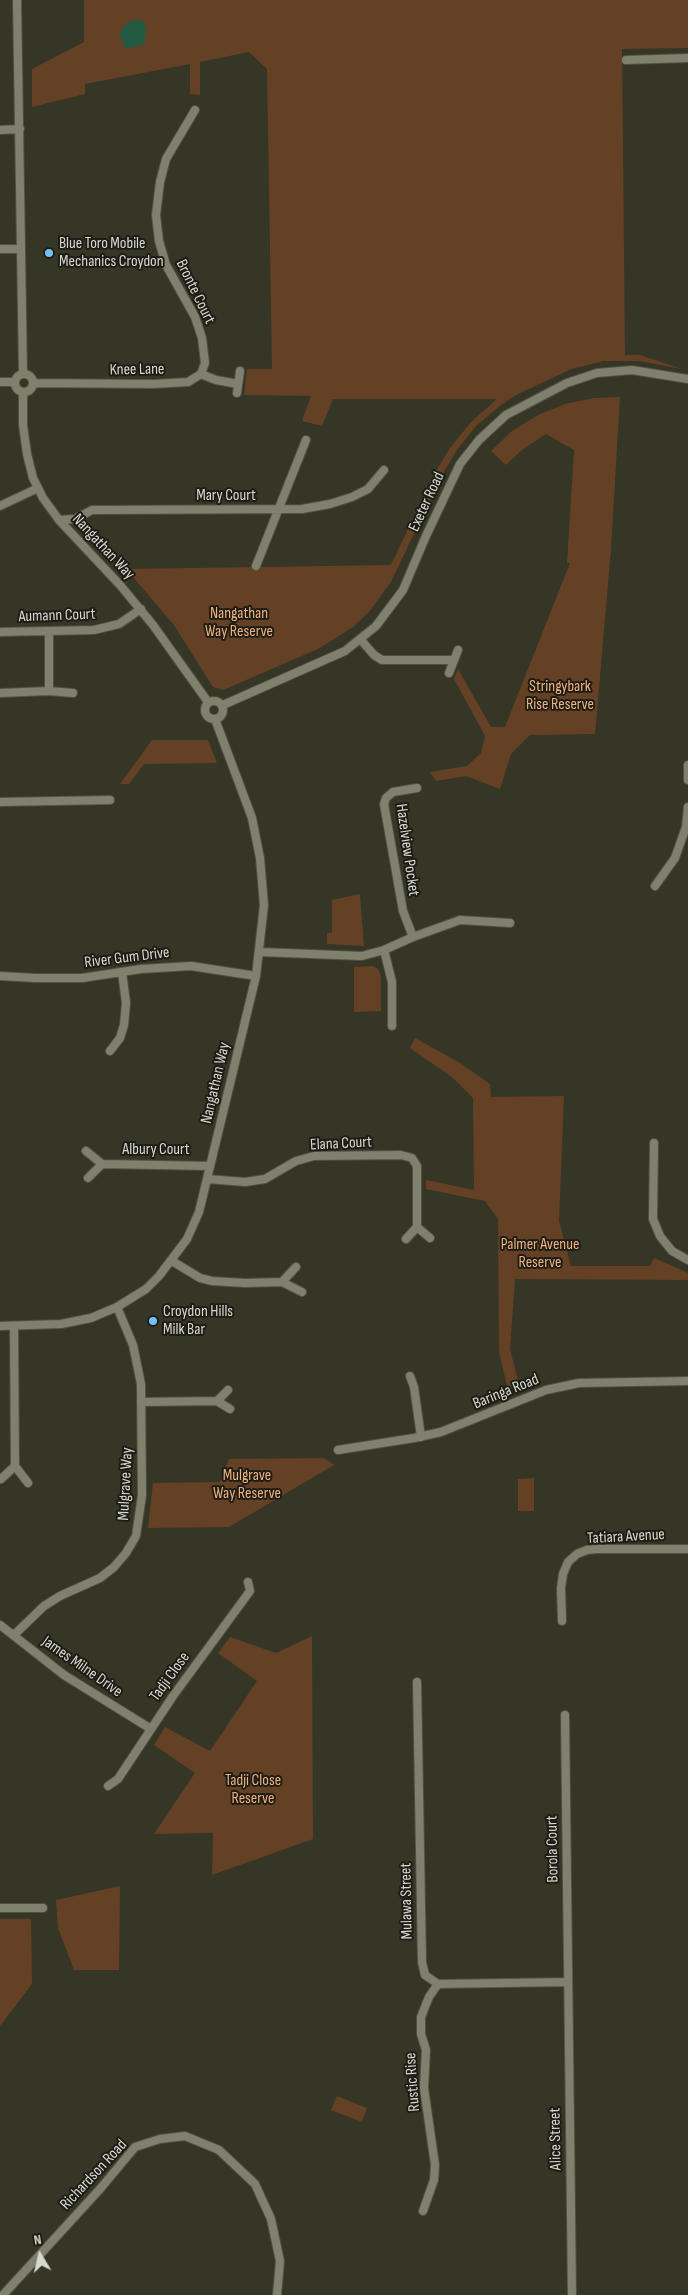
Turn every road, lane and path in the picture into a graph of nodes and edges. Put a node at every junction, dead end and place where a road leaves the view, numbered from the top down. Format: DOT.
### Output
graph roads {
  1 [pos="17,0"];
  2 [pos="688,58"];
  3 [pos="626,60"];
  4 [pos="195,110"];
  5 [pos="0,130"];
  6 [pos="20,130"];
  7 [pos="0,249"];
  8 [pos="20,249"];
  9 [pos="240,371"];
  10 [pos="24,374"];
  11 [pos="201,374"];
  12 [pos="688,379"];
  13 [pos="0,382"];
  14 [pos="14,382"];
  15 [pos="33,383"];
  16 [pos="238,384"];
  17 [pos="23,392"];
  18 [pos="237,393"];
  19 [pos="306,440"];
  20 [pos="384,470"];
  21 [pos="38,488"];
  22 [pos="0,506"];
  23 [pos="278,510"];
  24 [pos="58,520"];
  25 [pos="256,566"];
  26 [pos="141,609"];
  27 [pos="49,631"];
  28 [pos="0,632"];
  29 [pos="361,640"];
  30 [pos="458,650"];
  31 [pos="454,660"];
  32 [pos="449,673"];
  33 [pos="49,691"];
  34 [pos="0,693"];
  35 [pos="73,693"];
  36 [pos="208,702"];
  37 [pos="223,705"];
  38 [pos="216,719"];
  39 [pos="688,766"];
  40 [pos="688,780"];
  41 [pos="417,788"];
  42 [pos="110,800"];
  43 [pos="0,802"];
  44 [pos="688,807"];
  45 [pos="655,886"];
  46 [pos="510,923"];
  47 [pos="413,937"];
  48 [pos="384,950"];
  49 [pos="260,952"];
  50 [pos="122,972"];
  51 [pos="0,976"];
  52 [pos="256,976"];
  53 [pos="392,1026"];
  54 [pos="110,1051"];
  55 [pos="654,1143"];
  56 [pos="86,1151"];
  57 [pos="102,1164"];
  58 [pos="210,1166"];
  59 [pos="88,1178"];
  60 [pos="206,1179"];
  61 [pos="417,1227"];
  62 [pos="430,1238"];
  63 [pos="406,1239"];
  64 [pos="688,1260"];
  65 [pos="172,1261"];
  66 [pos="296,1267"];
  67 [pos="282,1282"];
  68 [pos="302,1292"];
  69 [pos="117,1307"];
  70 [pos="0,1326"];
  71 [pos="14,1326"];
  72 [pos="410,1376"];
  73 [pos="688,1381"];
  74 [pos="228,1390"];
  75 [pos="218,1401"];
  76 [pos="141,1402"];
  77 [pos="230,1409"];
  78 [pos="421,1437"];
  79 [pos="338,1450"];
  80 [pos="16,1466"];
  81 [pos="1,1479"];
  82 [pos="28,1483"];
  83 [pos="688,1548"];
  84 [pos="248,1582"];
  85 [pos="562,1621"];
  86 [pos="0,1625"];
  87 [pos="14,1634"];
  88 [pos="416,1682"];
  89 [pos="565,1715"];
  90 [pos="151,1729"];
  91 [pos="108,1786"];
  92 [pos="0,1908"];
  93 [pos="43,1908"];
  94 [pos="568,1982"];
  95 [pos="438,1984"];
  96 [pos="423,2211"];
  97 [pos="3,2295"];
  98 [pos="276,2295"];
  99 [pos="572,2295"];
  1 -- 6 [label="street"];
  2 -- 3 [label="street"];
  4 -- 11 [label="street, Bronte Court"];
  5 -- 6 [label="street"];
  6 -- 8 [label="street"];
  7 -- 8 [label="street"];
  8 -- 10 [label="street"];
  9 -- 16 [label="street"];
  10 -- 14 [label="street"];
  10 -- 15 [label="street"];
  11 -- 15 [label="street, Knee Lane"];
  11 -- 16 [label="street"];
  12 -- 29 [label="street, Exeter Road"];
  13 -- 14 [label="street"];
  14 -- 17 [label="street"];
  15 -- 17 [label="street"];
  16 -- 18 [label="street"];
  17 -- 21 [label="street, Nangathan Way"];
  19 -- 23 [label="street"];
  20 -- 23 [label="street, Mary Court"];
  21 -- 22 [label="street"];
  21 -- 24 [label="street, Nangathan Way"];
  23 -- 24 [label="street, Mary Court"];
  23 -- 25 [label="street"];
  24 -- 26 [label="street, Nangathan Way"];
  26 -- 27 [label="street, Aumann Court"];
  26 -- 36 [label="street, Nangathan Way"];
  27 -- 28 [label="street, Aumann Court"];
  27 -- 33 [label="street"];
  29 -- 31 [label="street"];
  29 -- 37 [label="street, Exeter Road"];
  30 -- 31 [label="street"];
  31 -- 32 [label="street"];
  33 -- 34 [label="street"];
  33 -- 35 [label="street"];
  36 -- 37 [label="street"];
  36 -- 38 [label="street"];
  37 -- 38 [label="street"];
  38 -- 49 [label="street, Nangathan Way"];
  39 -- 40 [label="street"];
  41 -- 47 [label="street, Hazelview Pocket"];
  42 -- 43 [label="street"];
  44 -- 45 [label="street"];
  46 -- 47 [label="street"];
  47 -- 48 [label="street"];
  48 -- 49 [label="street"];
  48 -- 53 [label="street"];
  49 -- 52 [label="street, Nangathan Way"];
  50 -- 51 [label="street, River Gum Drive"];
  50 -- 52 [label="street, River Gum Drive"];
  50 -- 54 [label="street"];
  52 -- 58 [label="street, Nangathan Way"];
  55 -- 64 [label="street"];
  56 -- 57 [label="street, Albury Court"];
  57 -- 58 [label="street, Albury Court"];
  57 -- 59 [label="street, Albury Court"];
  58 -- 60 [label="street, Nangathan Way"];
  60 -- 61 [label="street, Elana Court"];
  60 -- 65 [label="street, Nangathan Way"];
  61 -- 62 [label="street"];
  61 -- 63 [label="street"];
  65 -- 67 [label="street"];
  65 -- 69 [label="street, Nangathan Way"];
  66 -- 67 [label="street"];
  67 -- 68 [label="street"];
  69 -- 71 [label="street, Nangathan Way"];
  69 -- 76 [label="street, Mulgrave Way"];
  70 -- 71 [label="street, Nangathan Way"];
  71 -- 80 [label="street"];
  72 -- 78 [label="street"];
  73 -- 78 [label="street, Baringa Road"];
  74 -- 75 [label="street"];
  75 -- 76 [label="street"];
  75 -- 77 [label="street"];
  76 -- 87 [label="street, Mulgrave Way"];
  78 -- 79 [label="street, Baringa Road"];
  80 -- 81 [label="street"];
  80 -- 82 [label="street"];
  83 -- 85 [label="street, Tatiara Avenue"];
  84 -- 90 [label="street, Tadji Close"];
  86 -- 87 [label="street, James Milne Drive"];
  87 -- 90 [label="street, James Milne Drive"];
  88 -- 95 [label="street, Mulawa Street"];
  89 -- 94 [label="street, Borola Court"];
  90 -- 91 [label="street, Tadji Close"];
  92 -- 93 [label="street"];
  94 -- 95 [label="street"];
  94 -- 99 [label="street, Alice Street"];
  95 -- 96 [label="street, Rustic Rise"];
  97 -- 98 [label="street, Richardson Road"];
}
